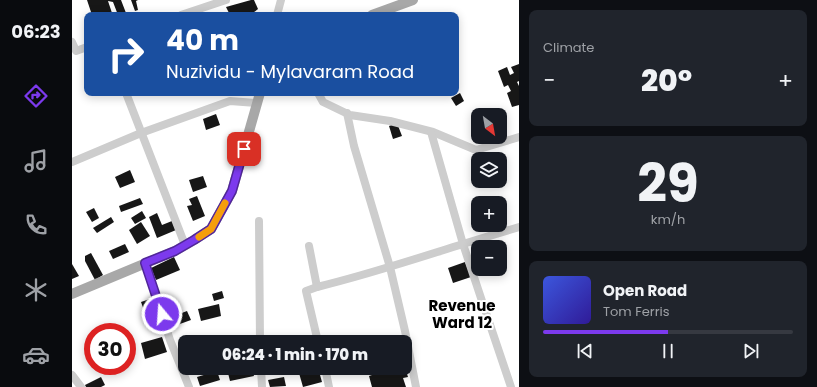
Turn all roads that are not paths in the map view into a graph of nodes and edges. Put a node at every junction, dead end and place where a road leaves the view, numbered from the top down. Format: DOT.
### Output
graph roads {
  1 [pos="226,0"];
  2 [pos="281,0"];
  3 [pos="413,0"];
  4 [pos="191,12"];
  5 [pos="278,12"];
  6 [pos="380,12"];
  7 [pos="73,45"];
  8 [pos="84,48"];
  9 [pos="127,96"];
  10 [pos="320,96"];
  11 [pos="258,98"];
  12 [pos="347,113"];
  13 [pos="430,132"];
  14 [pos="141,133"];
  15 [pos="519,136"];
  16 [pos="72,162"];
  17 [pos="259,221"];
  18 [pos="519,227"];
  19 [pos="463,244"];
  20 [pos="185,245"];
  21 [pos="309,246"];
  22 [pos="145,263"];
  23 [pos="390,268"];
  24 [pos="317,287"];
  25 [pos="72,294"];
  26 [pos="260,335"];
  27 [pos="316,335"];
  28 [pos="72,375"];
  29 [pos="261,375"];
  30 [pos="326,375"];
  31 [pos="81,387"];
  32 [pos="189,387"];
  33 [pos="262,387"];
  34 [pos="329,387"];
  35 [pos="416,387"];
  36 [pos="511,387"];
  1 -- 4 [label="street"];
  2 -- 5 [label="street"];
  3 -- 6 [label="main road"];
  7 -- 8 [label="street"];
  9 -- 14 [label="street"];
  10 -- 12 [label="street"];
  11 -- 14 [label="street"];
  11 -- 20 [label="main road"];
  12 -- 13 [label="street"];
  12 -- 23 [label="street"];
  13 -- 15 [label="street"];
  13 -- 19 [label="street"];
  14 -- 16 [label="street"];
  14 -- 20 [label="street"];
  17 -- 26 [label="street"];
  18 -- 19 [label="street"];
  19 -- 23 [label="street"];
  19 -- 36 [label="street"];
  20 -- 22 [label="main road"];
  21 -- 24 [label="street"];
  22 -- 25 [label="main road"];
  22 -- 32 [label="street"];
  23 -- 24 [label="street"];
  23 -- 35 [label="street"];
  24 -- 27 [label="street"];
  28 -- 31 [label="street"];
  29 -- 33 [label="street"];
  30 -- 34 [label="street"];
}
